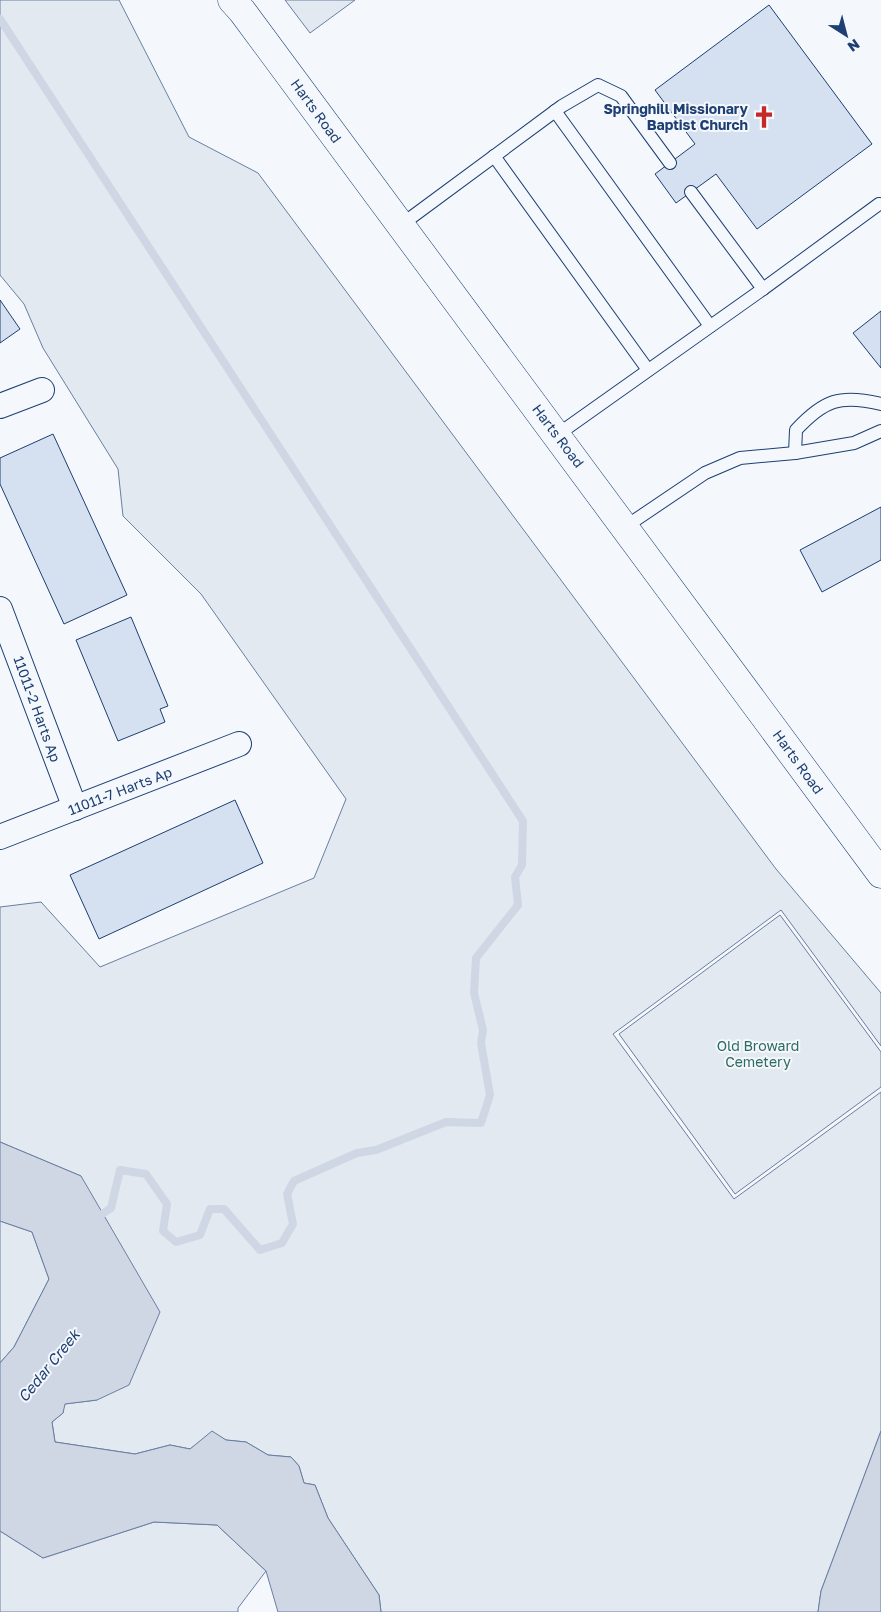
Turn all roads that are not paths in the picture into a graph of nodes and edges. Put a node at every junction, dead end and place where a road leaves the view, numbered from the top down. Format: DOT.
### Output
graph roads {
  1 [pos="232,0"];
  2 [pos="555,111"];
  3 [pos="494,156"];
  4 [pos="670,163"];
  5 [pos="691,192"];
  6 [pos="879,204"];
  7 [pos="400,225"];
  8 [pos="763,289"];
  9 [pos="710,326"];
  10 [pos="648,370"];
  11 [pos="42,390"];
  12 [pos="881,404"];
  13 [pos="0,406"];
  14 [pos="881,431"];
  15 [pos="557,436"];
  16 [pos="795,453"];
  17 [pos="625,527"];
  18 [pos="0,609"];
  19 [pos="239,744"];
  20 [pos="75,808"];
  21 [pos="0,837"];
  22 [pos="881,874"];
  1 -- 7 [label="street, Harts Road"];
  2 -- 3 [label="lane"];
  2 -- 4 [label="lane"];
  2 -- 9 [label="lane"];
  3 -- 7 [label="lane"];
  3 -- 10 [label="lane"];
  5 -- 8 [label="lane"];
  6 -- 8 [label="lane"];
  7 -- 15 [label="street, Harts Road"];
  8 -- 9 [label="lane"];
  9 -- 10 [label="lane"];
  10 -- 15 [label="lane"];
  11 -- 13 [label="street"];
  12 -- 16 [label="lane"];
  14 -- 16 [label="lane"];
  15 -- 17 [label="street, Harts Road"];
  16 -- 17 [label="lane"];
  17 -- 22 [label="street, Harts Road"];
  18 -- 20 [label="street, 11011-2 Harts Ap"];
  19 -- 20 [label="street, 11011-7 Harts Ap"];
  20 -- 21 [label="street, 11011-7 Harts Ap"];
}
